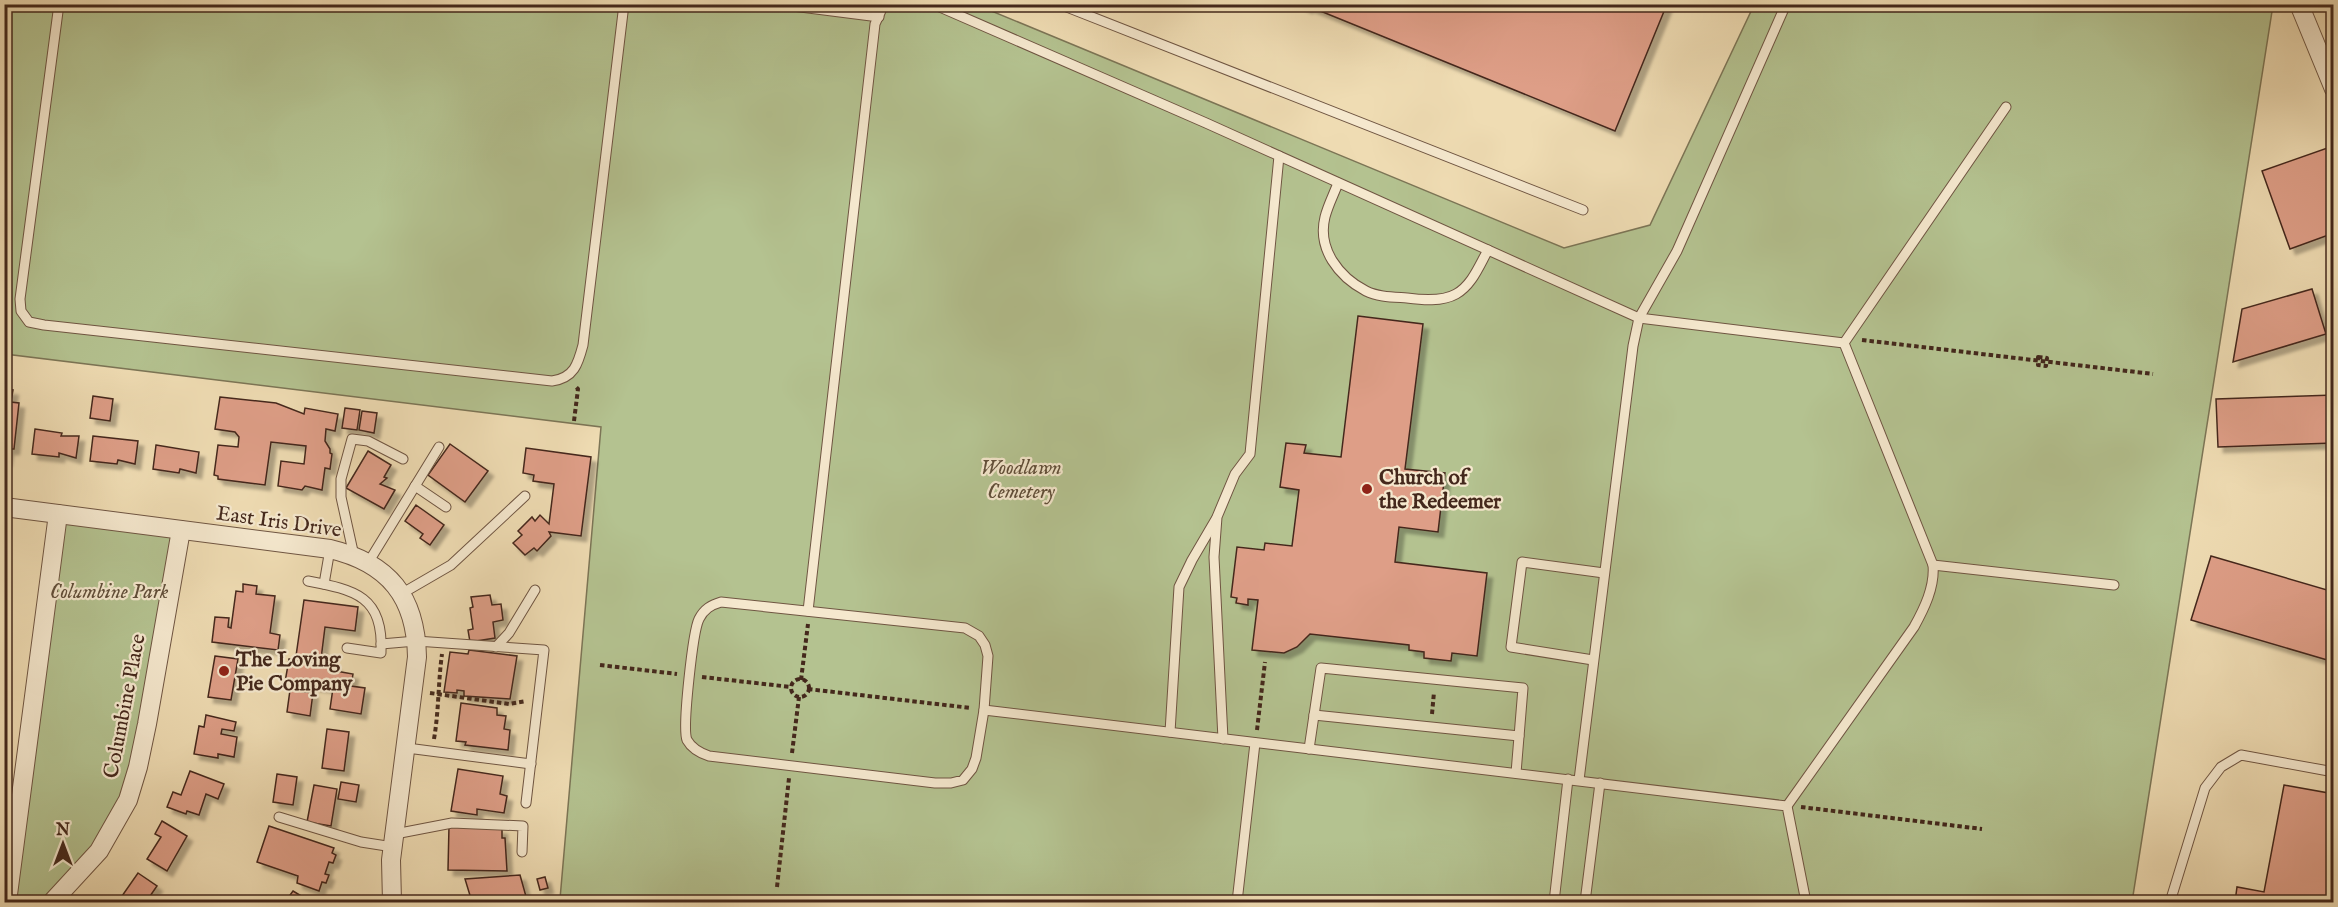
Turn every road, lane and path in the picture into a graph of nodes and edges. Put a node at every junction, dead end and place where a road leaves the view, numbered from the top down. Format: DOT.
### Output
graph roads {
  1 [pos="59,4"];
  2 [pos="624,4"];
  3 [pos="777,4"];
  4 [pos="884,4"];
  5 [pos="933,4"];
  6 [pos="1059,4"];
  7 [pos="1786,4"];
  8 [pos="2299,4"];
  9 [pos="879,17"];
  10 [pos="2334,89"];
  11 [pos="2006,107"];
  12 [pos="1279,156"];
  13 [pos="1338,183"];
  14 [pos="1583,210"];
  15 [pos="1488,250"];
  16 [pos="1639,318"];
  17 [pos="1845,341"];
  18 [pos="2153,374"];
  19 [pos="567,376"];
  20 [pos="574,421"];
  21 [pos="439,447"];
  22 [pos="403,459"];
  23 [pos="415,486"];
  24 [pos="525,496"];
  25 [pos="4,507"];
  26 [pos="446,507"];
  27 [pos="58,514"];
  28 [pos="1217,517"];
  29 [pos="181,530"];
  30 [pos="330,549"];
  31 [pos="361,559"];
  32 [pos="1933,565"];
  33 [pos="1604,573"];
  34 [pos="308,581"];
  35 [pos="324,584"];
  36 [pos="2114,585"];
  37 [pos="535,590"];
  38 [pos="401,594"];
  39 [pos="809,611"];
  40 [pos="417,641"];
  41 [pos="444,643"];
  42 [pos="381,644"];
  43 [pos="496,647"];
  44 [pos="347,648"];
  45 [pos="1593,660"];
  46 [pos="1265,662"];
  47 [pos="801,680"];
  48 [pos="808,689"];
  49 [pos="414,691"];
  50 [pos="438,695"];
  51 [pos="799,697"];
  52 [pos="539,698"];
  53 [pos="984,710"];
  54 [pos="1314,715"];
  55 [pos="1170,732"];
  56 [pos="1519,736"];
  57 [pos="1224,739"];
  58 [pos="1256,743"];
  59 [pos="407,748"];
  60 [pos="1309,749"];
  61 [pos="432,751"];
  62 [pos="531,764"];
  63 [pos="791,767"];
  64 [pos="2334,772"];
  65 [pos="1516,773"];
  66 [pos="1568,779"];
  67 [pos="1579,780"];
  68 [pos="1600,783"];
  69 [pos="526,803"];
  70 [pos="1787,806"];
  71 [pos="279,817"];
  72 [pos="1982,829"];
  73 [pos="394,841"];
  74 [pos="522,852"];
  75 [pos="777,887"];
  76 [pos="389,900"];
  77 [pos="7,903"];
  78 [pos="52,903"];
  79 [pos="1237,903"];
  80 [pos="1554,903"];
  81 [pos="1585,903"];
  82 [pos="1806,903"];
  83 [pos="2170,903"];
  1 -- 19 [label="lane"];
  2 -- 19 [label="lane"];
  3 -- 9 [label="lane"];
  4 -- 9 [label="lane"];
  5 -- 12 [label="lane"];
  6 -- 14 [label="lane"];
  7 -- 16 [label="lane"];
  8 -- 10 [label="street"];
  9 -- 39 [label="lane"];
  11 -- 17 [label="lane"];
  12 -- 13 [label="lane"];
  12 -- 28 [label="lane"];
  13 -- 15 [label="lane"];
  13 -- 15 [label="lane"];
  15 -- 16 [label="lane"];
  16 -- 17 [label="lane"];
  16 -- 33 [label="lane"];
  17 -- 18 [label="path"];
  17 -- 32 [label="lane"];
  19 -- 20 [label="path"];
  21 -- 23 [label="lane"];
  22 -- 31 [label="lane"];
  23 -- 26 [label="lane"];
  23 -- 31 [label="lane"];
  24 -- 38 [label="lane"];
  25 -- 27 [label="street, East Iris Drive"];
  27 -- 29 [label="street, East Iris Drive"];
  27 -- 77 [label="street"];
  28 -- 55 [label="lane"];
  28 -- 57 [label="lane"];
  29 -- 30 [label="street, East Iris Drive"];
  29 -- 78 [label="street, Columbine Place"];
  30 -- 31 [label="street, East Iris Drive"];
  30 -- 35 [label="lane"];
  31 -- 38 [label="street, East Iris Drive"];
  32 -- 36 [label="lane"];
  32 -- 70 [label="lane"];
  33 -- 45 [label="lane"];
  33 -- 45 [label="lane"];
  34 -- 35 [label="lane"];
  35 -- 42 [label="lane"];
  37 -- 43 [label="lane"];
  38 -- 40 [label="street, East Iris Drive"];
  39 -- 47 [label="path"];
  39 -- 53 [label="lane"];
  39 -- 63 [label="lane"];
  40 -- 41 [label="lane"];
  40 -- 42 [label="lane"];
  40 -- 49 [label="street, East Iris Drive"];
  41 -- 43 [label="lane"];
  41 -- 50 [label="path"];
  42 -- 44 [label="lane"];
  43 -- 52 [label="lane"];
  45 -- 67 [label="lane"];
  46 -- 58 [label="path"];
  47 -- 48 [label="path"];
  47 -- 51 [label="path"];
  48 -- 51 [label="path"];
  48 -- 53 [label="path"];
  49 -- 50 [label="path"];
  49 -- 59 [label="street, East Iris Drive"];
  50 -- 52 [label="path"];
  50 -- 61 [label="path"];
  51 -- 63 [label="path"];
  52 -- 62 [label="lane"];
  53 -- 55 [label="lane"];
  53 -- 63 [label="lane"];
  54 -- 56 [label="lane"];
  54 -- 56 [label="lane"];
  54 -- 60 [label="lane"];
  55 -- 57 [label="lane"];
  56 -- 65 [label="lane"];
  57 -- 58 [label="lane"];
  58 -- 60 [label="lane"];
  58 -- 79 [label="lane"];
  59 -- 61 [label="lane"];
  59 -- 73 [label="street, East Iris Drive"];
  60 -- 65 [label="lane"];
  61 -- 62 [label="lane"];
  62 -- 69 [label="lane"];
  63 -- 75 [label="path"];
  64 -- 83 [label="lane"];
  65 -- 66 [label="lane"];
  66 -- 67 [label="lane"];
  66 -- 80 [label="lane"];
  67 -- 68 [label="lane"];
  68 -- 70 [label="lane"];
  68 -- 81 [label="lane"];
  70 -- 72 [label="path"];
  70 -- 82 [label="lane"];
  71 -- 73 [label="lane"];
  73 -- 74 [label="lane"];
  73 -- 76 [label="street, East Iris Drive"];
}
